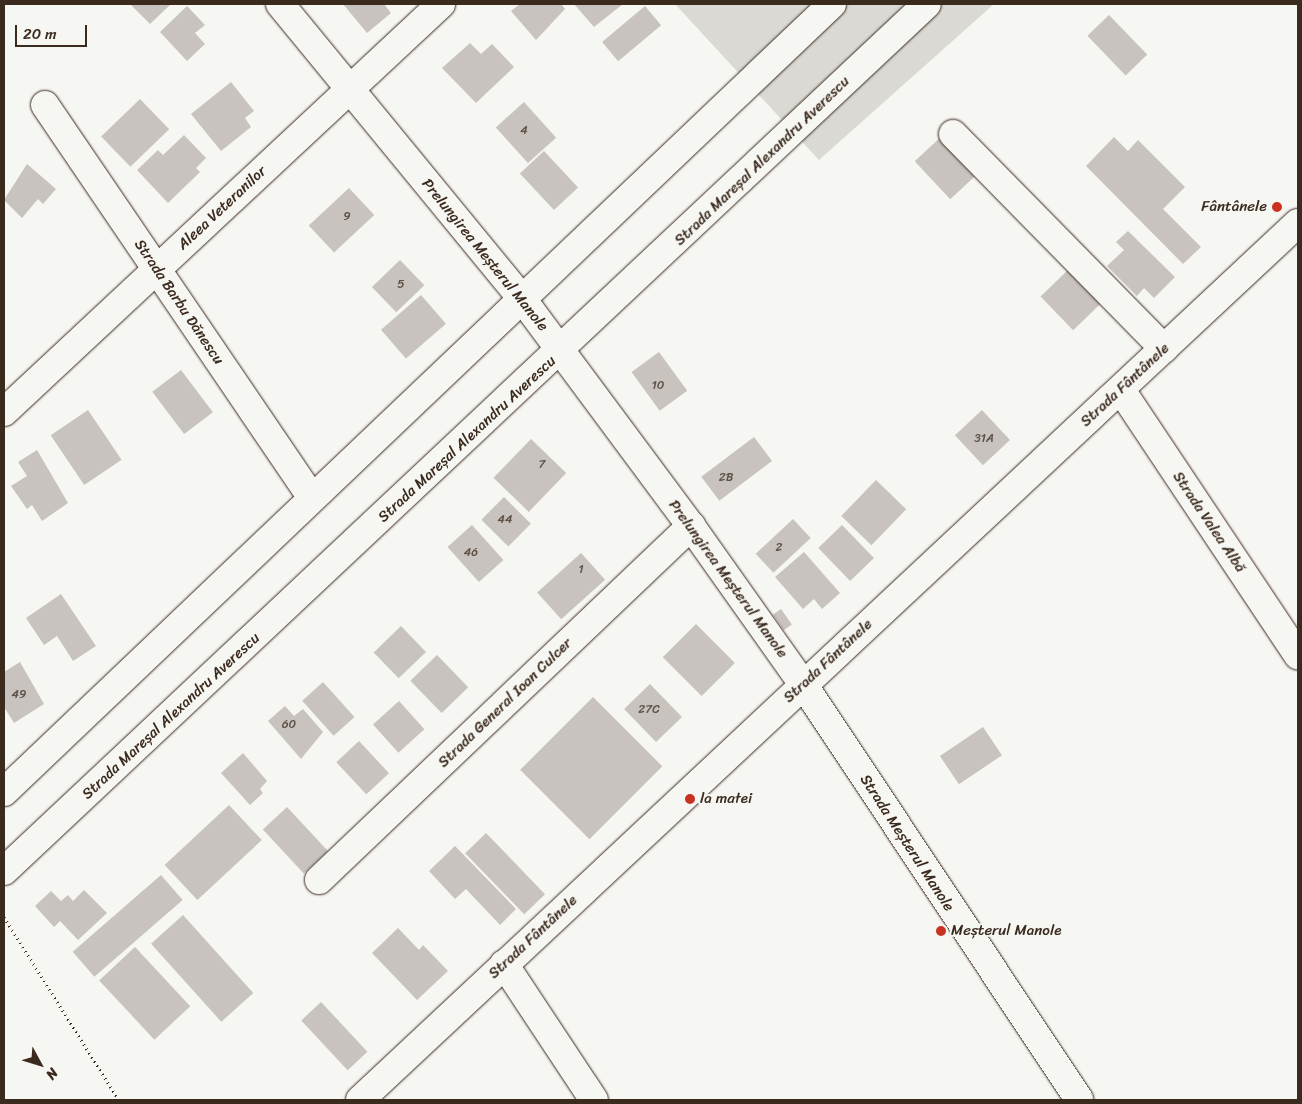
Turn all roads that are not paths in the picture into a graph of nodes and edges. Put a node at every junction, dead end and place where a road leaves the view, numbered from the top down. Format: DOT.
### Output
graph roads {
  1 [pos="280,4"];
  2 [pos="441,4"];
  3 [pos="832,4"];
  4 [pos="927,4"];
  5 [pos="351,88"];
  6 [pos="45,105"];
  7 [pos="953,134"];
  8 [pos="1298,223"];
  9 [pos="156,269"];
  10 [pos="523,300"];
  11 [pos="1164,349"];
  12 [pos="562,351"];
  13 [pos="1121,390"];
  14 [pos="6,404"];
  15 [pos="312,498"];
  16 [pos="691,526"];
  17 [pos="1298,655"];
  18 [pos="803,684"];
  19 [pos="4,792"];
  20 [pos="4,872"];
  21 [pos="319,880"];
  22 [pos="504,964"];
  23 [pos="360,1100"];
  24 [pos="594,1100"];
  25 [pos="1079,1100"];
  1 -- 5 [label="street, Prelungirea Meșterul Manole"];
  2 -- 5 [label="street, Aleea Veteranilor"];
  3 -- 10 [label="street"];
  4 -- 12 [label="street, Strada Mareșal Alexandru Averescu"];
  5 -- 9 [label="street, Aleea Veteranilor"];
  5 -- 10 [label="street, Prelungirea Meșterul Manole"];
  6 -- 9 [label="street, Strada Barbu Dănescu"];
  7 -- 11 [label="street"];
  8 -- 11 [label="street, Strada Fântânele"];
  9 -- 14 [label="street, Aleea Veteranilor"];
  9 -- 15 [label="street, Strada Barbu Dănescu"];
  10 -- 12 [label="street, Prelungirea Meșterul Manole"];
  10 -- 15 [label="street"];
  11 -- 13 [label="street, Strada Fântânele"];
  12 -- 16 [label="street, Prelungirea Meșterul Manole"];
  12 -- 20 [label="street, Strada Mareșal Alexandru Averescu"];
  13 -- 17 [label="street, Strada Valea Albă"];
  13 -- 18 [label="street, Strada Fântânele"];
  15 -- 19 [label="street"];
  16 -- 18 [label="street, Prelungirea Meșterul Manole"];
  16 -- 21 [label="street, Strada General Ioan Culcer"];
  18 -- 22 [label="street, Strada Fântânele"];
  18 -- 25 [label="street, Strada Meșterul Manole"];
  22 -- 23 [label="street, Strada Fântânele"];
  22 -- 24 [label="street"];
}
